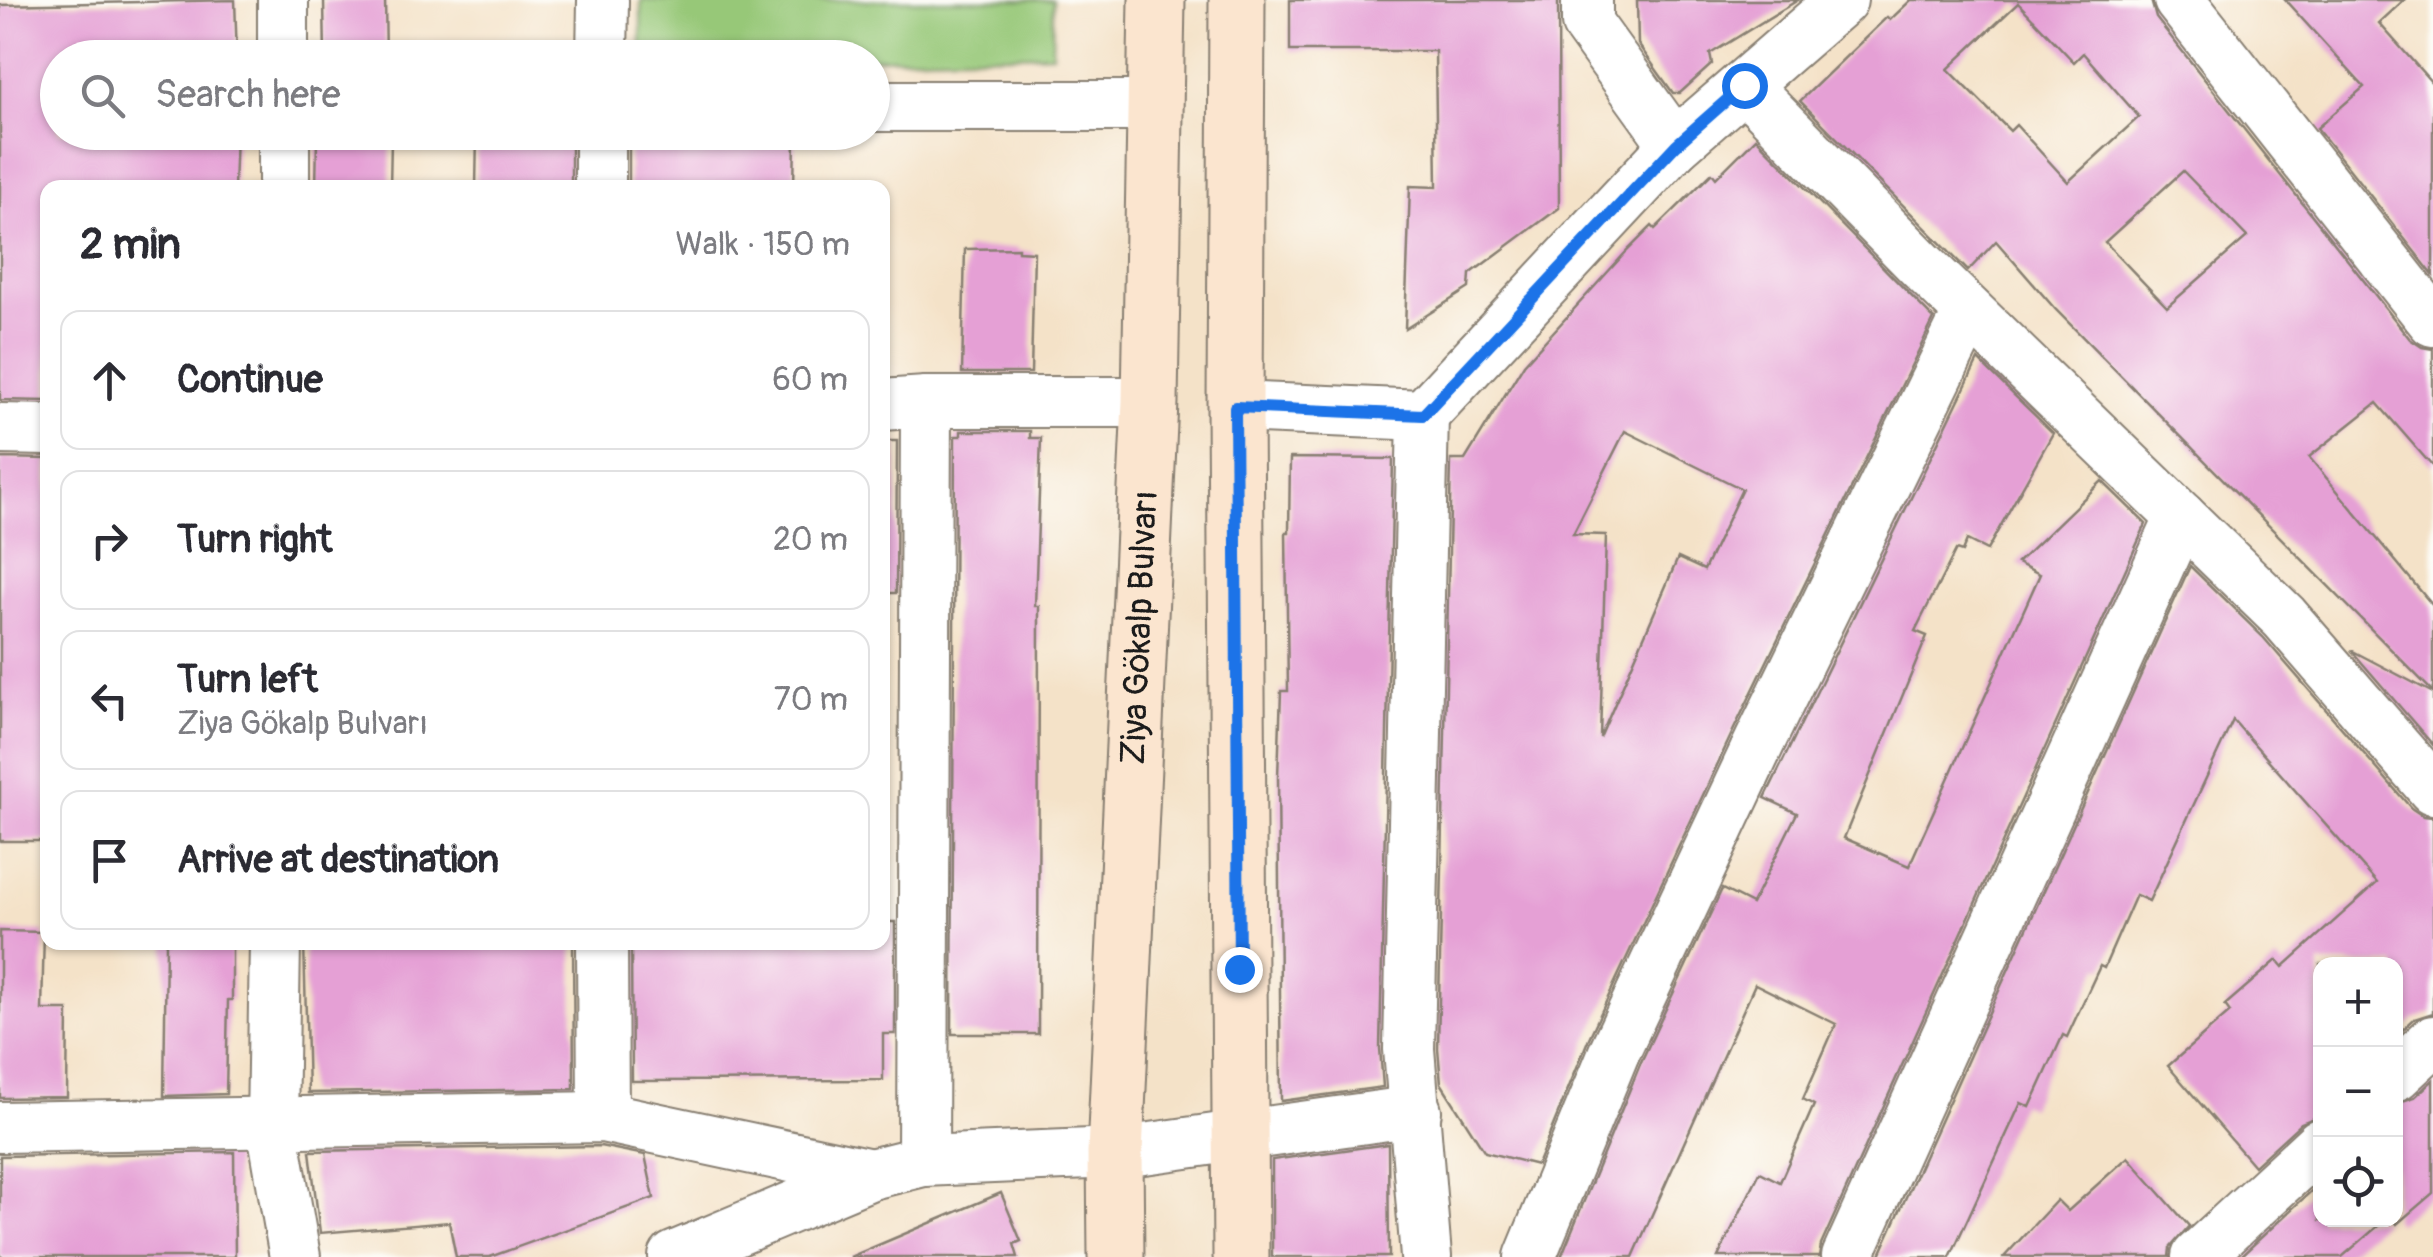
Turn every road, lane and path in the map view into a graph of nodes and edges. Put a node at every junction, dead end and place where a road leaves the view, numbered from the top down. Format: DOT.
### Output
graph roads {
  1 [pos="283,0"];
  2 [pos="603,0"];
  3 [pos="1157,0"];
  4 [pos="1237,0"];
  5 [pos="1587,0"];
  6 [pos="1842,0"];
  7 [pos="2179,0"];
  8 [pos="283,40"];
  9 [pos="602,40"];
  10 [pos="1744,85"];
  11 [pos="890,106"];
  12 [pos="1154,106"];
  13 [pos="1676,145"];
  14 [pos="284,150"];
  15 [pos="600,150"];
  16 [pos="284,180"];
  17 [pos="600,180"];
  18 [pos="1969,312"];
  19 [pos="2433,322"];
  20 [pos="1150,402"];
  21 [pos="904,404"];
  22 [pos="1235,407"];
  23 [pos="1423,415"];
  24 [pos="0,430"];
  25 [pos="40,430"];
  26 [pos="2181,517"];
  27 [pos="2433,788"];
  28 [pos="276,950"];
  29 [pos="602,950"];
  30 [pos="2433,1040"];
  31 [pos="2403,1068"];
  32 [pos="1416,1111"];
  33 [pos="603,1117"];
  34 [pos="272,1124"];
  35 [pos="0,1127"];
  36 [pos="1240,1136"];
  37 [pos="2313,1150"];
  38 [pos="1115,1154"];
  39 [pos="923,1162"];
  40 [pos="871,1174"];
  41 [pos="294,1257"];
  42 [pos="674,1257"];
  43 [pos="1116,1257"];
  44 [pos="1241,1257"];
  45 [pos="1426,1257"];
  46 [pos="1530,1257"];
  47 [pos="1847,1257"];
  48 [pos="2197,1257"];
  1 -- 8 [label="street"];
  2 -- 9 [label="street"];
  3 -- 12 [label="main road, Ziya Gökalp Bulvarı"];
  4 -- 22 [label="main road"];
  5 -- 13 [label="street"];
  6 -- 10 [label="street"];
  7 -- 19 [label="street"];
  10 -- 13 [label="street"];
  10 -- 18 [label="street"];
  11 -- 12 [label="street"];
  12 -- 20 [label="main road, Ziya Gökalp Bulvarı"];
  13 -- 23 [label="street"];
  14 -- 16 [label="street"];
  15 -- 17 [label="street"];
  18 -- 26 [label="street"];
  18 -- 46 [label="street"];
  20 -- 21 [label="street"];
  20 -- 38 [label="main road, Ziya Gökalp Bulvarı"];
  21 -- 39 [label="street"];
  22 -- 23 [label="street"];
  22 -- 36 [label="main road"];
  23 -- 32 [label="street"];
  24 -- 25 [label="street"];
  26 -- 27 [label="street"];
  26 -- 47 [label="street"];
  28 -- 34 [label="street"];
  29 -- 33 [label="street"];
  30 -- 31 [label="street"];
  32 -- 36 [label="street"];
  32 -- 45 [label="street"];
  33 -- 34 [label="street"];
  33 -- 40 [label="street"];
  34 -- 35 [label="street"];
  34 -- 41 [label="street"];
  36 -- 38 [label="street"];
  36 -- 44 [label="main road"];
  37 -- 48 [label="street"];
  38 -- 39 [label="street"];
  38 -- 43 [label="main road, Ziya Gökalp Bulvarı"];
  39 -- 40 [label="street"];
  40 -- 42 [label="street"];
}
